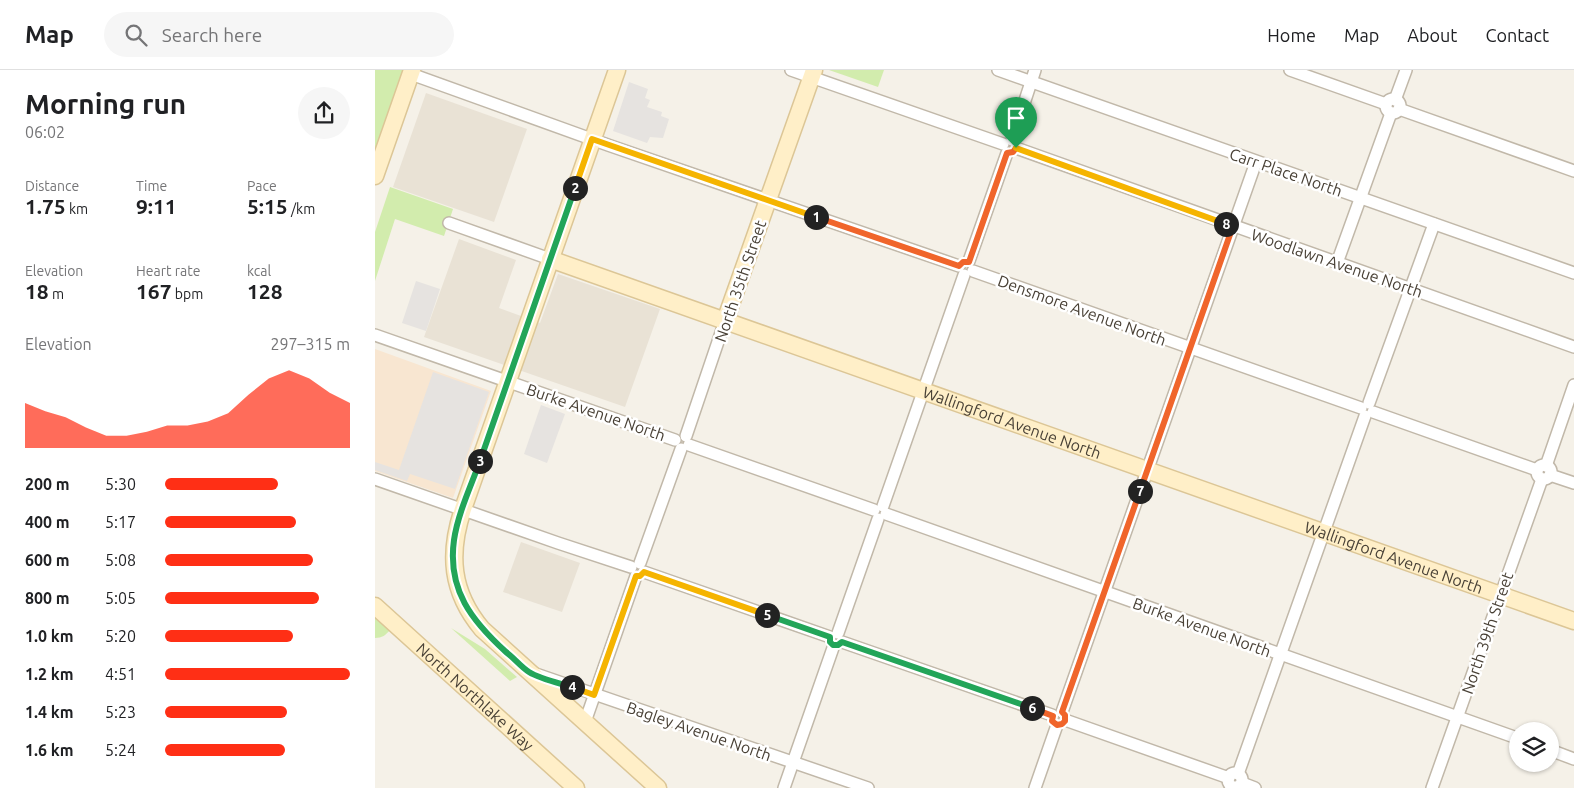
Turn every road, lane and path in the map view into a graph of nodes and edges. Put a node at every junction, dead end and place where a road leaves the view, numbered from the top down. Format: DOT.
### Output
graph roads {
  1 [pos="617,70"];
  2 [pos="791,70"];
  3 [pos="998,70"];
  4 [pos="1035,70"];
  5 [pos="1290,70"];
  6 [pos="1406,70"];
  7 [pos="412,72"];
  8 [pos="813,74"];
  9 [pos="1031,82"];
  10 [pos="1393,106"];
  11 [pos="592,139"];
  12 [pos="1009,146"];
  13 [pos="1256,162"];
  14 [pos="1574,171"];
  15 [pos="375,176"];
  16 [pos="1360,198"];
  17 [pos="768,201"];
  18 [pos="449,223"];
  19 [pos="1434,224"];
  20 [pos="1233,226"];
  21 [pos="550,259"];
  22 [pos="1337,263"];
  23 [pos="966,268"];
  24 [pos="1574,273"];
  25 [pos="1411,289"];
  26 [pos="725,321"];
  27 [pos="375,335"];
  28 [pos="1574,347"];
  29 [pos="1190,348"];
  30 [pos="507,381"];
  31 [pos="1574,385"];
  32 [pos="923,391"];
  33 [pos="1367,410"];
  34 [pos="683,442"];
  35 [pos="1147,470"];
  36 [pos="1544,472"];
  37 [pos="375,479"];
  38 [pos="1574,483"];
  39 [pos="463,509"];
  40 [pos="880,512"];
  41 [pos="1324,533"];
  42 [pos="637,570"];
  43 [pos="1104,592"];
  44 [pos="1500,595"];
  45 [pos="375,606"];
  46 [pos="1574,621"];
  47 [pos="836,639"];
  48 [pos="1281,655"];
  49 [pos="529,672"];
  50 [pos="594,695"];
  51 [pos="1458,716"];
  52 [pos="1059,718"];
  53 [pos="585,722"];
  54 [pos="1509,735"];
  55 [pos="1559,753"];
  56 [pos="1574,759"];
  57 [pos="794,762"];
  58 [pos="1235,782"];
  59 [pos="576,788"];
  60 [pos="658,788"];
  61 [pos="784,788"];
  62 [pos="869,788"];
  63 [pos="1035,788"];
  64 [pos="1255,788"];
  65 [pos="1432,788"];
  1 -- 11 [label="street"];
  2 -- 8 [label="street, Woodlawn Avenue North"];
  3 -- 9 [label="street, Carr Place North"];
  4 -- 9 [label="street"];
  5 -- 10 [label="street"];
  6 -- 10 [label="street"];
  7 -- 11 [label="street, Densmore Avenue North"];
  7 -- 15 [label="street"];
  8 -- 12 [label="street, Woodlawn Avenue North"];
  8 -- 17 [label="street, North 35th Street"];
  9 -- 12 [label="street"];
  9 -- 13 [label="street, Carr Place North"];
  10 -- 14 [label="street"];
  10 -- 16 [label="street"];
  11 -- 17 [label="street, Densmore Avenue North"];
  11 -- 21 [label="street"];
  12 -- 20 [label="street, Woodlawn Avenue North"];
  12 -- 23 [label="street"];
  13 -- 16 [label="street, Carr Place North"];
  13 -- 20 [label="street"];
  16 -- 19 [label="street, Carr Place North"];
  16 -- 22 [label="street"];
  17 -- 23 [label="street, Densmore Avenue North"];
  17 -- 26 [label="street, North 35th Street"];
  18 -- 21 [label="street, Wallingford Avenue North"];
  19 -- 24 [label="street, Carr Place North"];
  19 -- 25 [label="street"];
  20 -- 22 [label="street, Woodlawn Avenue North"];
  20 -- 29 [label="street"];
  21 -- 26 [label="street, Wallingford Avenue North"];
  21 -- 30 [label="street"];
  22 -- 25 [label="street, Woodlawn Avenue North"];
  23 -- 29 [label="street, Densmore Avenue North"];
  23 -- 32 [label="street"];
  25 -- 28 [label="street, Woodlawn Avenue North"];
  25 -- 33 [label="street"];
  26 -- 32 [label="street, Wallingford Avenue North"];
  26 -- 34 [label="street, North 35th Street"];
  27 -- 30 [label="street, Burke Avenue North"];
  29 -- 33 [label="street, Densmore Avenue North"];
  29 -- 35 [label="street"];
  30 -- 34 [label="street, Burke Avenue North"];
  30 -- 39 [label="street"];
  31 -- 36 [label="street, North 39th Street"];
  32 -- 35 [label="street, Wallingford Avenue North"];
  32 -- 40 [label="street"];
  33 -- 36 [label="street, Densmore Avenue North"];
  33 -- 41 [label="street"];
  34 -- 40 [label="street, Burke Avenue North"];
  34 -- 42 [label="street, North 35th Street"];
  35 -- 41 [label="street, Wallingford Avenue North"];
  35 -- 43 [label="street"];
  36 -- 38 [label="street, Densmore Avenue North"];
  36 -- 44 [label="street, North 39th Street"];
  37 -- 39 [label="street"];
  39 -- 42 [label="street"];
  39 -- 49 [label="street"];
  40 -- 43 [label="street, Burke Avenue North"];
  40 -- 47 [label="street"];
  41 -- 44 [label="street, Wallingford Avenue North"];
  41 -- 48 [label="street"];
  42 -- 47 [label="street"];
  42 -- 50 [label="street, North 35th Street"];
  43 -- 48 [label="street, Burke Avenue North"];
  43 -- 52 [label="street"];
  44 -- 46 [label="street, Wallingford Avenue North"];
  44 -- 51 [label="street, North 39th Street"];
  45 -- 59 [label="street, North Northlake Way"];
  47 -- 52 [label="street"];
  47 -- 57 [label="street"];
  48 -- 51 [label="street, Burke Avenue North"];
  48 -- 58 [label="street"];
  49 -- 50 [label="street, Bagley Avenue North"];
  49 -- 53 [label="street"];
  50 -- 53 [label="street, North 35th Street"];
  50 -- 57 [label="street, Bagley Avenue North"];
  51 -- 54 [label="street, Burke Avenue North"];
  51 -- 65 [label="street, North 39th Street"];
  52 -- 58 [label="street"];
  52 -- 63 [label="street"];
  53 -- 60 [label="street"];
  55 -- 56 [label="street"];
  57 -- 61 [label="street"];
  57 -- 62 [label="street, Bagley Avenue North"];
  58 -- 64 [label="street"];
}
